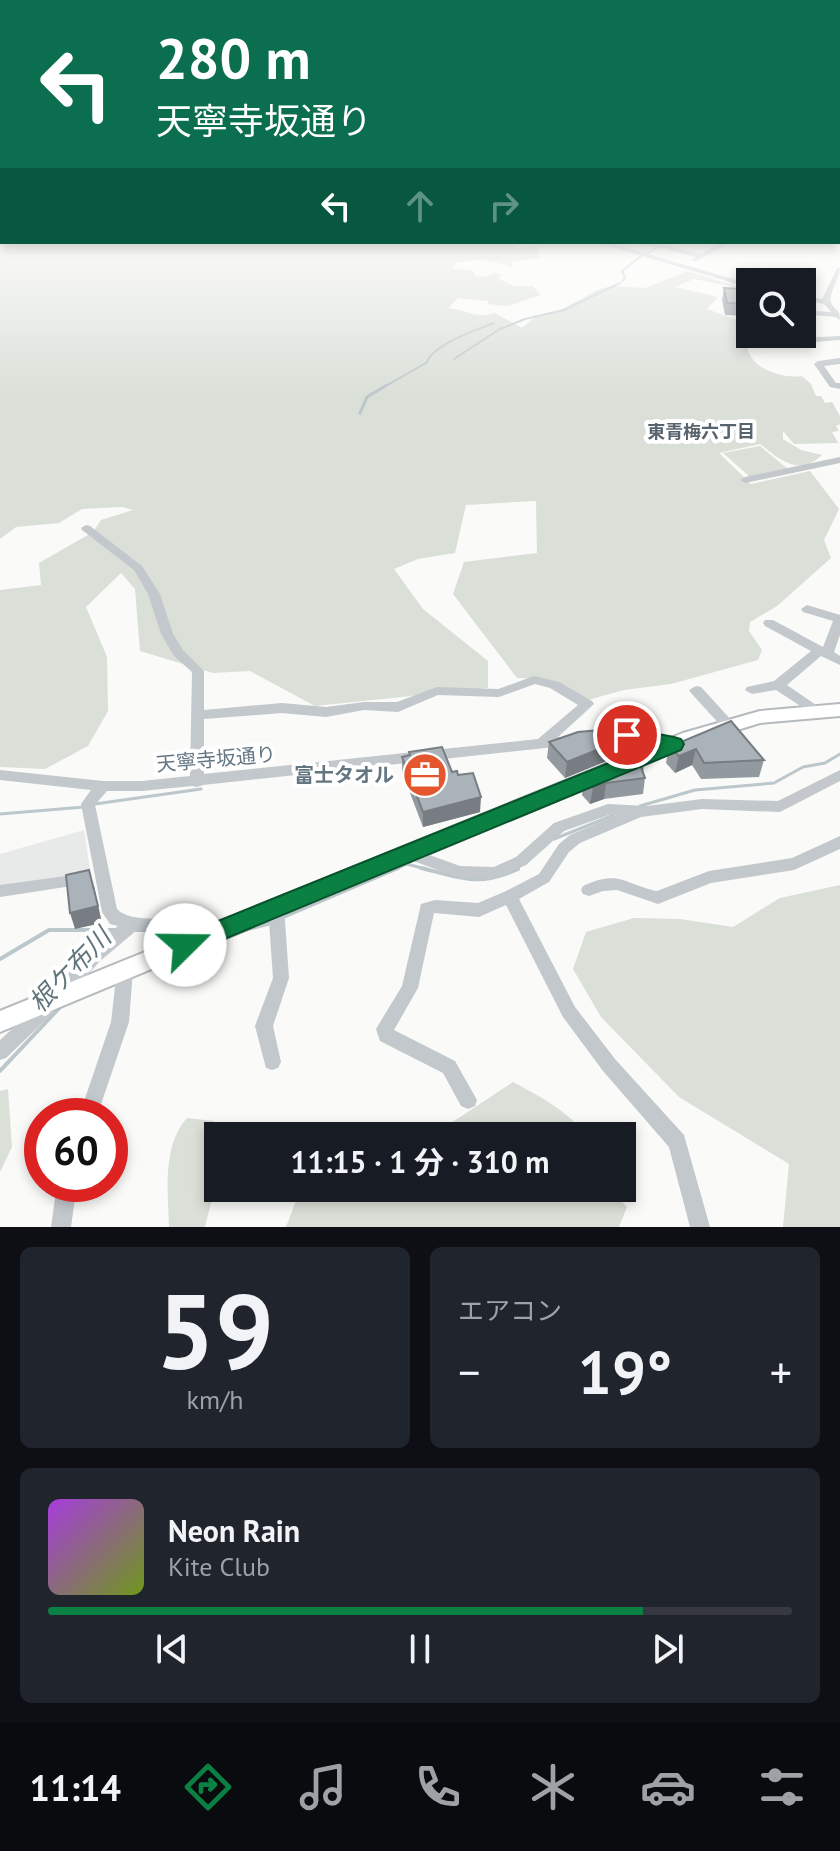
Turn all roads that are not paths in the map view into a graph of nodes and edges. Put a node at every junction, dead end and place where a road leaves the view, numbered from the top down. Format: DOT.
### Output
graph roads {
  1 [pos="833,284"];
  2 [pos="816,300"];
  3 [pos="827,302"];
  4 [pos="816,314"];
  5 [pos="839,316"];
  6 [pos="840,338"];
  7 [pos="816,340"];
  8 [pos="840,361"];
  9 [pos="840,386"];
  10 [pos="840,460"];
  11 [pos="745,480"];
  12 [pos="86,528"];
  13 [pos="807,609"];
  14 [pos="840,619"];
  15 [pos="769,623"];
  16 [pos="823,652"];
  17 [pos="840,661"];
  18 [pos="778,685"];
  19 [pos="696,690"];
  20 [pos="752,690"];
  21 [pos="814,710"];
  22 [pos="840,710"];
  23 [pos="200,715"];
  24 [pos="728,725"];
  25 [pos="603,737"];
  26 [pos="573,740"];
  27 [pos="542,743"];
  28 [pos="674,744"];
  29 [pos="0,775"];
  30 [pos="840,775"];
  31 [pos="197,782"];
  32 [pos="103,786"];
  33 [pos="639,812"];
  34 [pos="840,842"];
  35 [pos="407,853"];
  36 [pos="102,876"];
  37 [pos="589,890"];
  38 [pos="0,891"];
  39 [pos="510,897"];
  40 [pos="277,916"];
  41 [pos="128,927"];
  42 [pos="217,932"];
  43 [pos="125,970"];
  44 [pos="58,998"];
  45 [pos="0,1022"];
  46 [pos="0,1052"];
  47 [pos="272,1062"];
  48 [pos="94,1098"];
  49 [pos="468,1100"];
  50 [pos="64,1202"];
  51 [pos="61,1227"];
  52 [pos="700,1227"];
  1 -- 3 [label="street"];
  2 -- 3 [label="street"];
  3 -- 5 [label="street"];
  4 -- 5 [label="street"];
  6 -- 7 [label="street"];
  8 -- 9 [label="street"];
  10 -- 11 [label="street"];
  12 -- 23 [label="street"];
  13 -- 14 [label="street"];
  14 -- 16 [label="street"];
  15 -- 16 [label="street"];
  16 -- 17 [label="street"];
  16 -- 18 [label="street"];
  18 -- 20 [label="street"];
  18 -- 21 [label="street"];
  19 -- 24 [label="street"];
  21 -- 22 [label="main road"];
  21 -- 24 [label="main road"];
  23 -- 27 [label="street"];
  23 -- 31 [label="street"];
  24 -- 28 [label="main road"];
  25 -- 28 [label="street"];
  26 -- 27 [label="street, 天寧寺坂通り"];
  27 -- 31 [label="street, 天寧寺坂通り"];
  28 -- 35 [label="main road"];
  29 -- 32 [label="street, 天寧寺坂通り"];
  30 -- 33 [label="street"];
  31 -- 32 [label="street, 天寧寺坂通り"];
  32 -- 36 [label="street"];
  33 -- 35 [label="street"];
  33 -- 39 [label="street"];
  34 -- 37 [label="street"];
  35 -- 40 [label="main road"];
  36 -- 38 [label="street"];
  36 -- 41 [label="street"];
  39 -- 49 [label="street"];
  39 -- 52 [label="street"];
  40 -- 42 [label="main road"];
  40 -- 47 [label="street"];
  41 -- 42 [label="street"];
  41 -- 44 [label="street"];
  42 -- 43 [label="main road"];
  43 -- 44 [label="main road"];
  43 -- 48 [label="street"];
  44 -- 45 [label="main road"];
  44 -- 46 [label="street"];
  50 -- 51 [label="street"];
}
